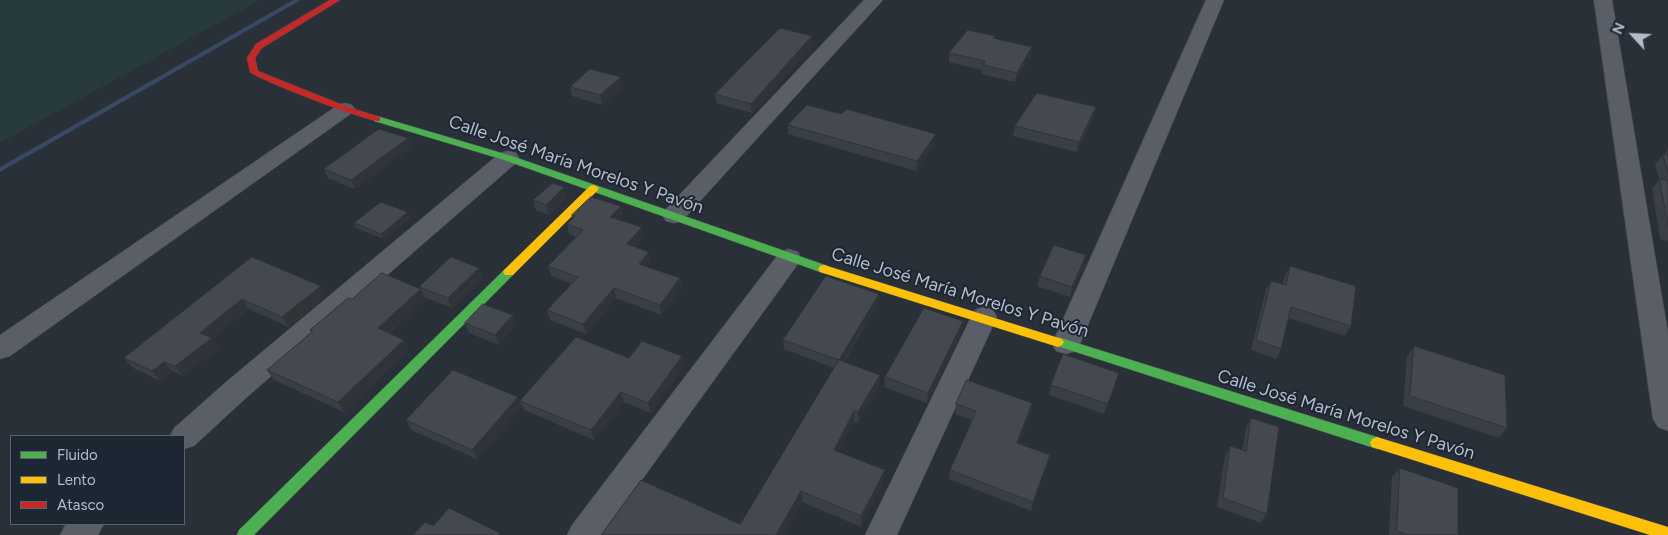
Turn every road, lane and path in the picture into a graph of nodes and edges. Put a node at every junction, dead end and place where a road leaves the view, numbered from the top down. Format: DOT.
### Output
graph roads {
  1 [pos="336,0"];
  2 [pos="874,0"];
  3 [pos="1215,0"];
  4 [pos="1603,0"];
  5 [pos="345,109"];
  6 [pos="508,158"];
  7 [pos="594,188"];
  8 [pos="674,215"];
  9 [pos="789,258"];
  10 [pos="984,317"];
  11 [pos="1066,344"];
  12 [pos="0,349"];
  13 [pos="1668,419"];
  14 [pos="185,436"];
  15 [pos="87,525"];
  16 [pos="1668,534"];
  17 [pos="76,535"];
  18 [pos="244,535"];
  19 [pos="583,535"];
  20 [pos="881,535"];
  1 -- 5 [label="street, Calle José María Morelos Y Pavón"];
  2 -- 8 [label="street"];
  3 -- 11 [label="street"];
  4 -- 13 [label="street"];
  5 -- 6 [label="street, Calle José María Morelos Y Pavón"];
  5 -- 12 [label="street"];
  6 -- 7 [label="street, Calle José María Morelos Y Pavón"];
  6 -- 14 [label="street"];
  7 -- 8 [label="street, Calle José María Morelos Y Pavón"];
  7 -- 18 [label="street"];
  8 -- 9 [label="street, Calle José María Morelos Y Pavón"];
  9 -- 10 [label="street, Calle José María Morelos Y Pavón"];
  9 -- 19 [label="street"];
  10 -- 11 [label="street, Calle José María Morelos Y Pavón"];
  10 -- 20 [label="street"];
  11 -- 16 [label="street, Calle José María Morelos Y Pavón"];
  15 -- 17 [label="street"];
}
